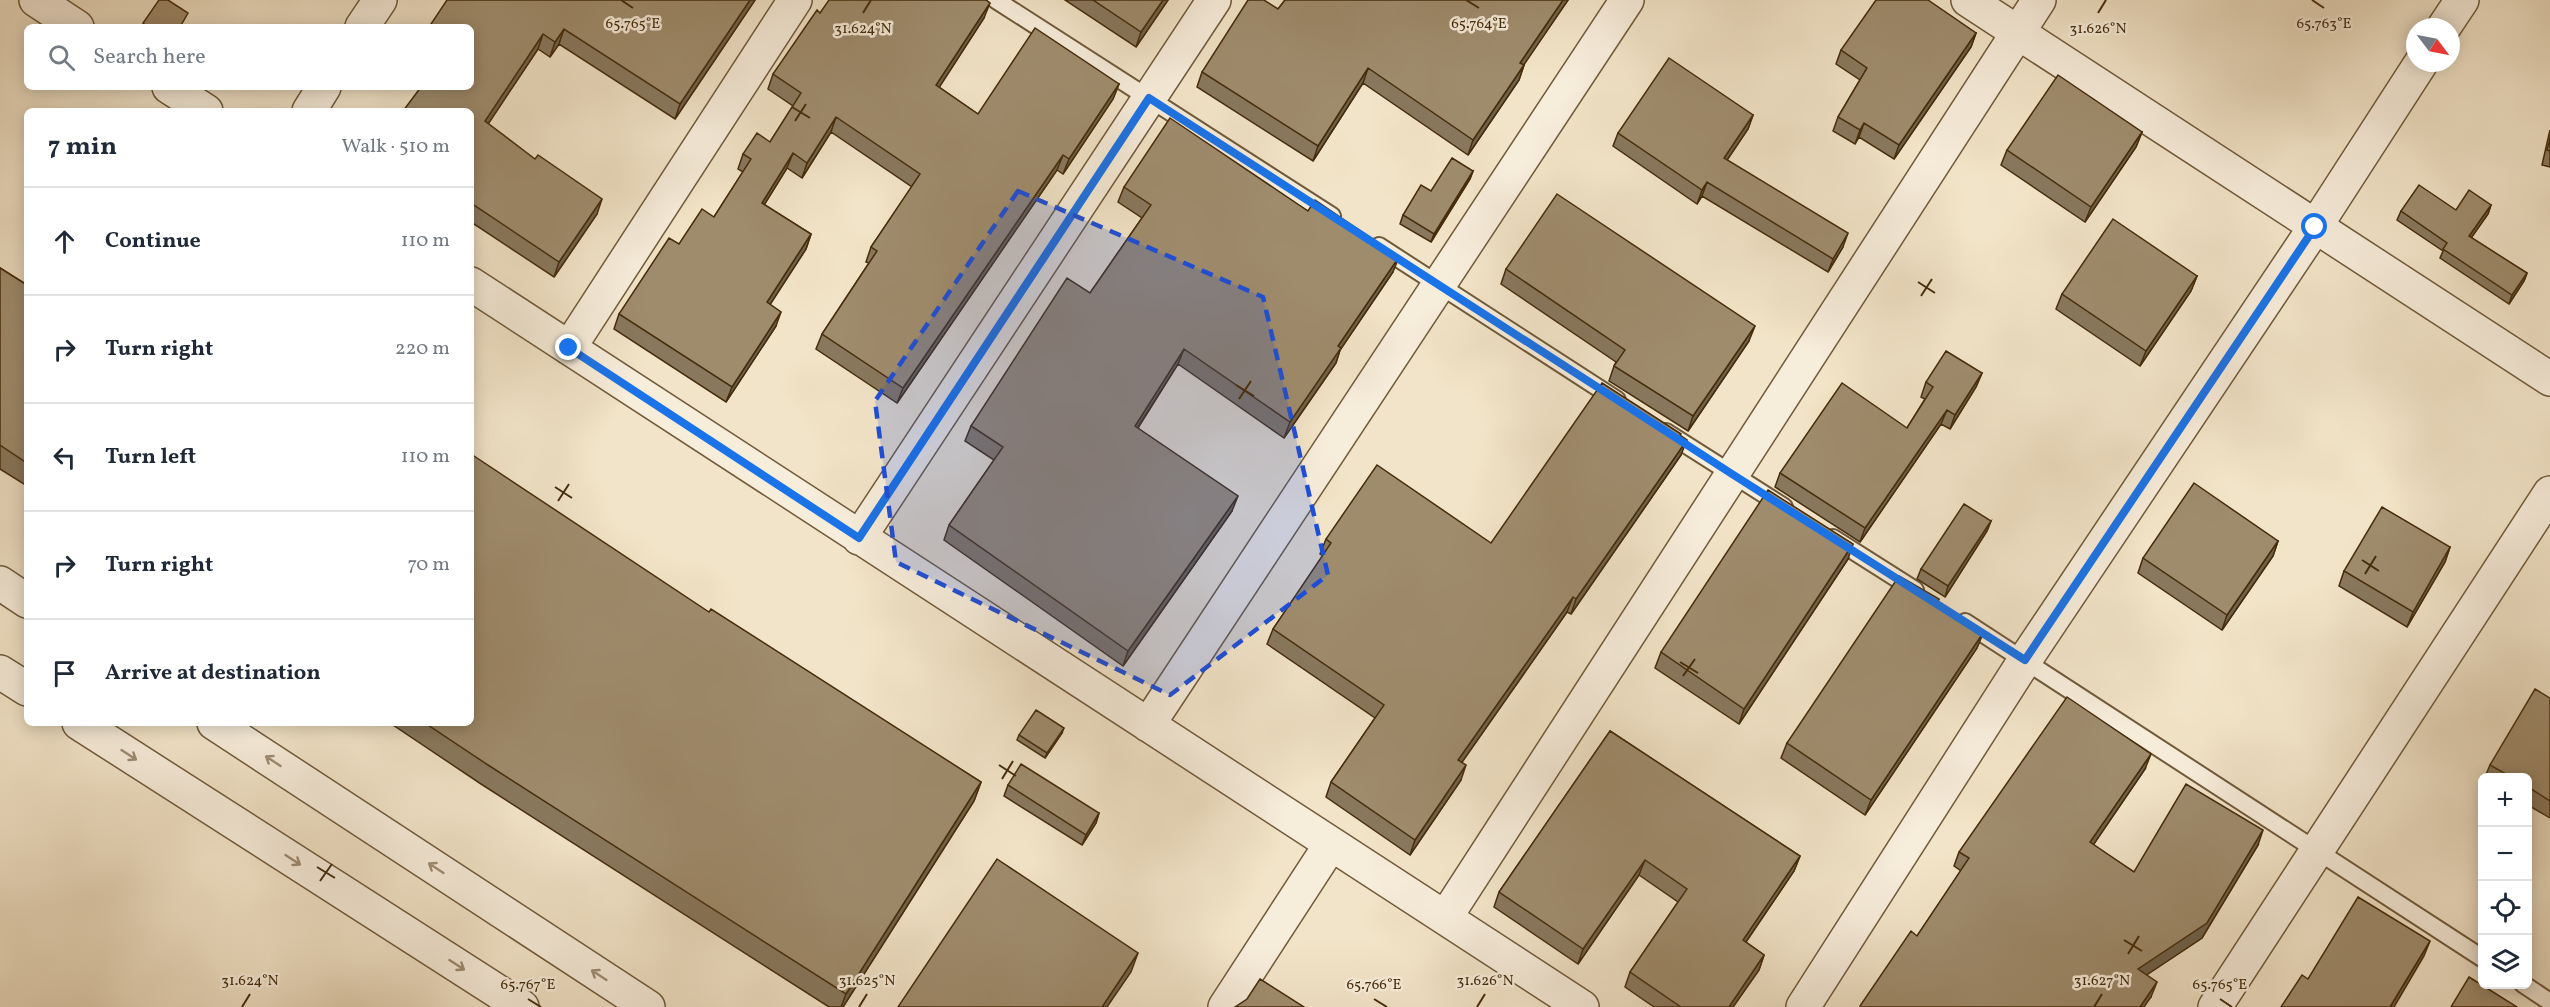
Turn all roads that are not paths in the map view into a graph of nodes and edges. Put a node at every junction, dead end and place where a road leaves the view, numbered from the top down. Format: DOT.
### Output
graph roads {
  1 [pos="36,0"];
  2 [pos="380,0"];
  3 [pos="795,0"];
  4 [pos="996,0"];
  5 [pos="1214,0"];
  6 [pos="1626,0"];
  7 [pos="1968,0"];
  8 [pos="2039,0"];
  9 [pos="2462,0"];
  10 [pos="2450,18"];
  11 [pos="72,24"];
  12 [pos="364,24"];
  13 [pos="2018,33"];
  14 [pos="2415,72"];
  15 [pos="174,90"];
  16 [pos="322,90"];
  17 [pos="1149,98"];
  18 [pos="201,108"];
  19 [pos="311,108"];
  20 [pos="1349,227"];
  21 [pos="2315,227"];
  22 [pos="1369,240"];
  23 [pos="1438,285"];
  24 [pos="474,286"];
  25 [pos="569,348"];
  26 [pos="2550,379"];
  27 [pos="1634,411"];
  28 [pos="1654,424"];
  29 [pos="1732,474"];
  30 [pos="2550,493"];
  31 [pos="1803,519"];
  32 [pos="1823,532"];
  33 [pos="859,538"];
  34 [pos="0,583"];
  35 [pos="1924,596"];
  36 [pos="24,599"];
  37 [pos="1954,615"];
  38 [pos="2025,660"];
  39 [pos="0,672"];
  40 [pos="24,687"];
  41 [pos="1148,725"];
  42 [pos="84,726"];
  43 [pos="219,726"];
  44 [pos="1330,844"];
  45 [pos="2317,850"];
  46 [pos="1445,918"];
  47 [pos="2478,955"];
  48 [pos="2530,989"];
  49 [pos="2550,1002"];
  50 [pos="522,1007"];
  51 [pos="648,1007"];
  52 [pos="1225,1007"];
  53 [pos="1582,1007"];
  54 [pos="1803,1007"];
  55 [pos="2215,1007"];
  1 -- 11 [label="street"];
  2 -- 12 [label="street"];
  3 -- 25 [label="street"];
  4 -- 17 [label="lane"];
  5 -- 17 [label="street"];
  6 -- 23 [label="street"];
  7 -- 13 [label="street"];
  8 -- 13 [label="street"];
  9 -- 10 [label="street"];
  13 -- 21 [label="street"];
  13 -- 29 [label="street"];
  14 -- 21 [label="street"];
  15 -- 18 [label="street"];
  16 -- 19 [label="street"];
  17 -- 20 [label="lane"];
  17 -- 33 [label="street"];
  21 -- 26 [label="street"];
  21 -- 38 [label="street"];
  22 -- 23 [label="lane"];
  23 -- 27 [label="lane"];
  23 -- 41 [label="street"];
  24 -- 25 [label="street"];
  25 -- 33 [label="street"];
  28 -- 29 [label="lane"];
  29 -- 31 [label="lane"];
  29 -- 46 [label="street"];
  30 -- 45 [label="street"];
  32 -- 35 [label="lane"];
  33 -- 41 [label="street"];
  34 -- 36 [label="street"];
  37 -- 38 [label="lane"];
  38 -- 45 [label="lane"];
  38 -- 54 [label="street"];
  39 -- 40 [label="street"];
  41 -- 44 [label="street"];
  42 -- 50 [label="street, one-way"];
  51 -- 43 [label="street, one-way"];
  44 -- 46 [label="street"];
  44 -- 52 [label="street"];
  45 -- 47 [label="lane"];
  45 -- 55 [label="street"];
  46 -- 53 [label="street"];
  48 -- 49 [label="lane"];
}
